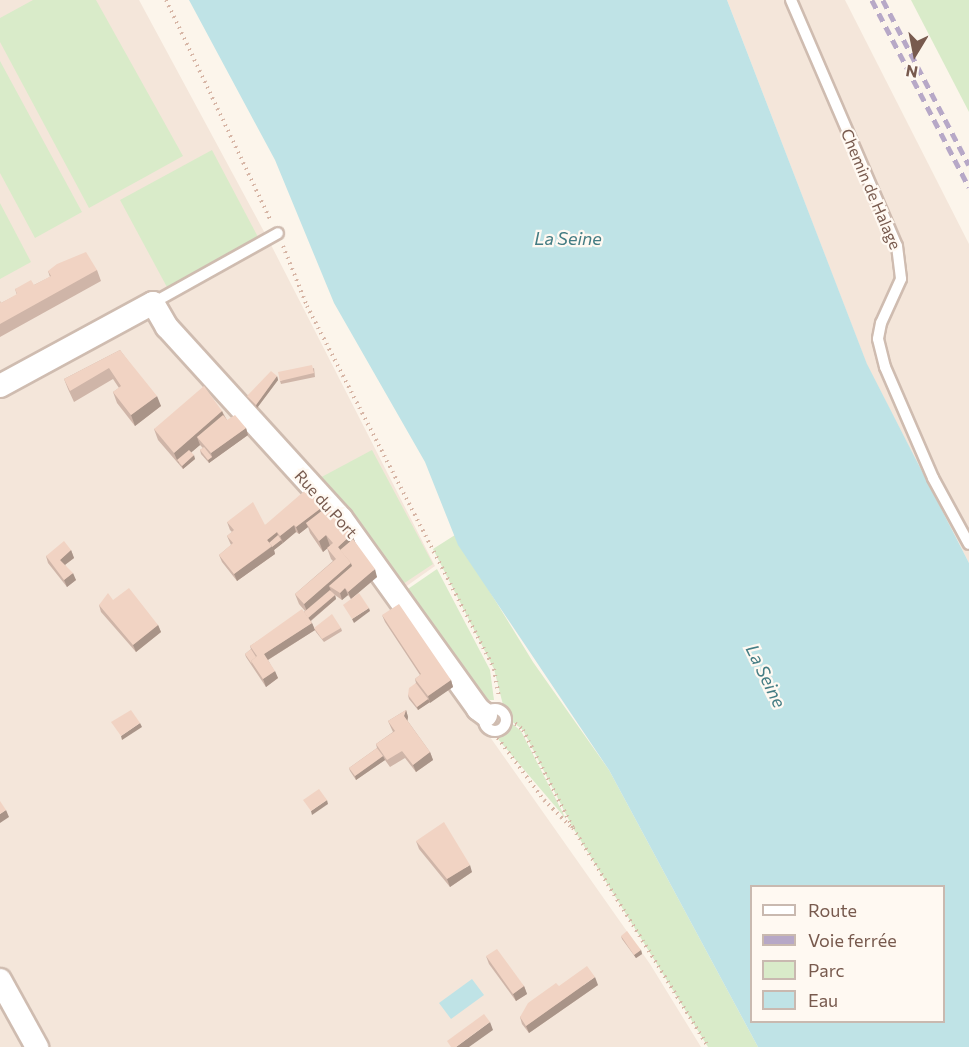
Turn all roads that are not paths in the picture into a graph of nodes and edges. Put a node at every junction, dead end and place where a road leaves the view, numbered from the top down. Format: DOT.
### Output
graph roads {
  1 [pos="791,0"];
  2 [pos="278,233"];
  3 [pos="153,303"];
  4 [pos="0,386"];
  5 [pos="969,544"];
  6 [pos="495,720"];
  7 [pos="0,980"];
  8 [pos="37,1047"];
  1 -- 5 [label="lane, Chemin de Halage"];
  2 -- 3 [label="lane"];
  3 -- 4 [label="street"];
  3 -- 6 [label="street, Rue du Port"];
  7 -- 8 [label="street"];
}
